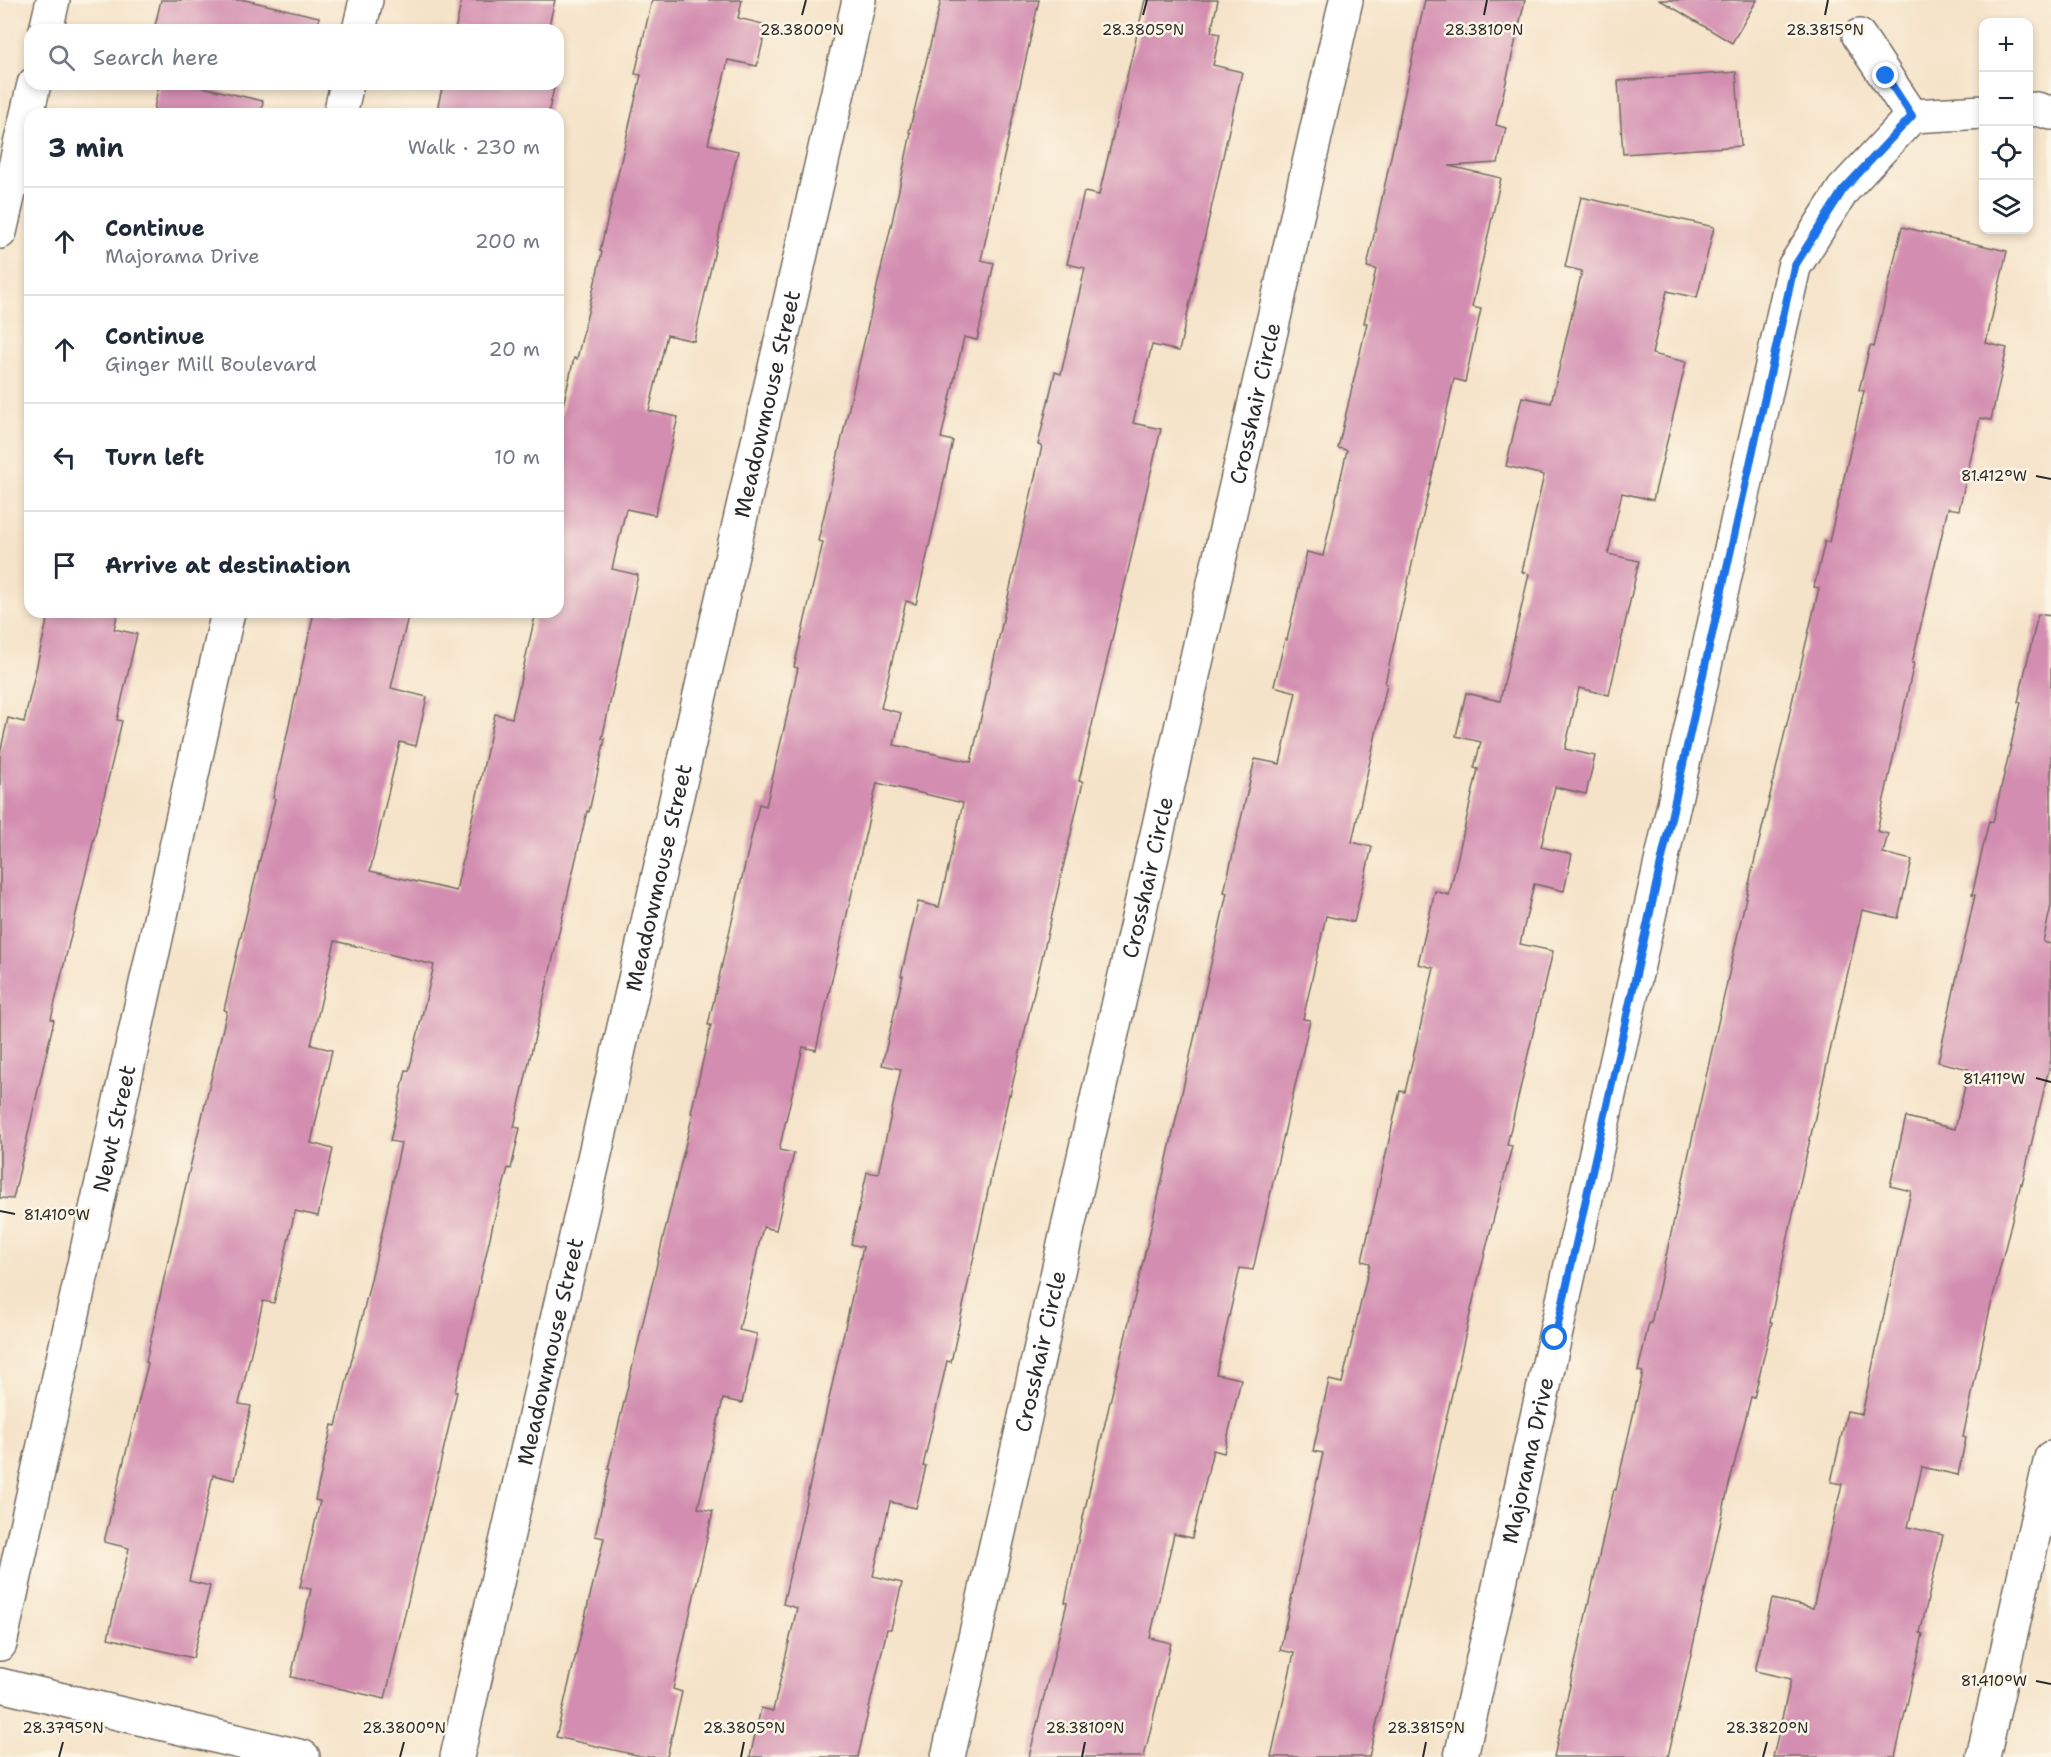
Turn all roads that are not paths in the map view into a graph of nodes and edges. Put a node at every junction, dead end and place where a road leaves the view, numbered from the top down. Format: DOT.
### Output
graph roads {
  1 [pos="52,0"];
  2 [pos="366,0"];
  3 [pos="859,0"];
  4 [pos="1346,0"];
  5 [pos="47,24"];
  6 [pos="360,24"];
  7 [pos="1859,36"];
  8 [pos="33,90"];
  9 [pos="346,90"];
  10 [pos="28,108"];
  11 [pos="341,108"];
  12 [pos="2033,109"];
  13 [pos="1979,112"];
  14 [pos="2051,113"];
  15 [pos="1912,116"];
  16 [pos="24,128"];
  17 [pos="0,232"];
  18 [pos="227,618"];
  19 [pos="2051,1458"];
  20 [pos="0,1644"];
  21 [pos="0,1685"];
  22 [pos="303,1757"];
  23 [pos="457,1757"];
  24 [pos="948,1757"];
  25 [pos="1461,1757"];
  26 [pos="1983,1757"];
  1 -- 5 [label="street"];
  2 -- 6 [label="street"];
  3 -- 23 [label="street, Meadowmouse Street"];
  4 -- 24 [label="street, Crosshair Circle"];
  7 -- 15 [label="street"];
  8 -- 10 [label="street"];
  9 -- 11 [label="street"];
  12 -- 14 [label="street"];
  13 -- 15 [label="street"];
  15 -- 25 [label="street, Majorama Drive"];
  16 -- 17 [label="street"];
  18 -- 20 [label="street, Newt Street"];
  19 -- 26 [label="street"];
  21 -- 22 [label="street"];
}
